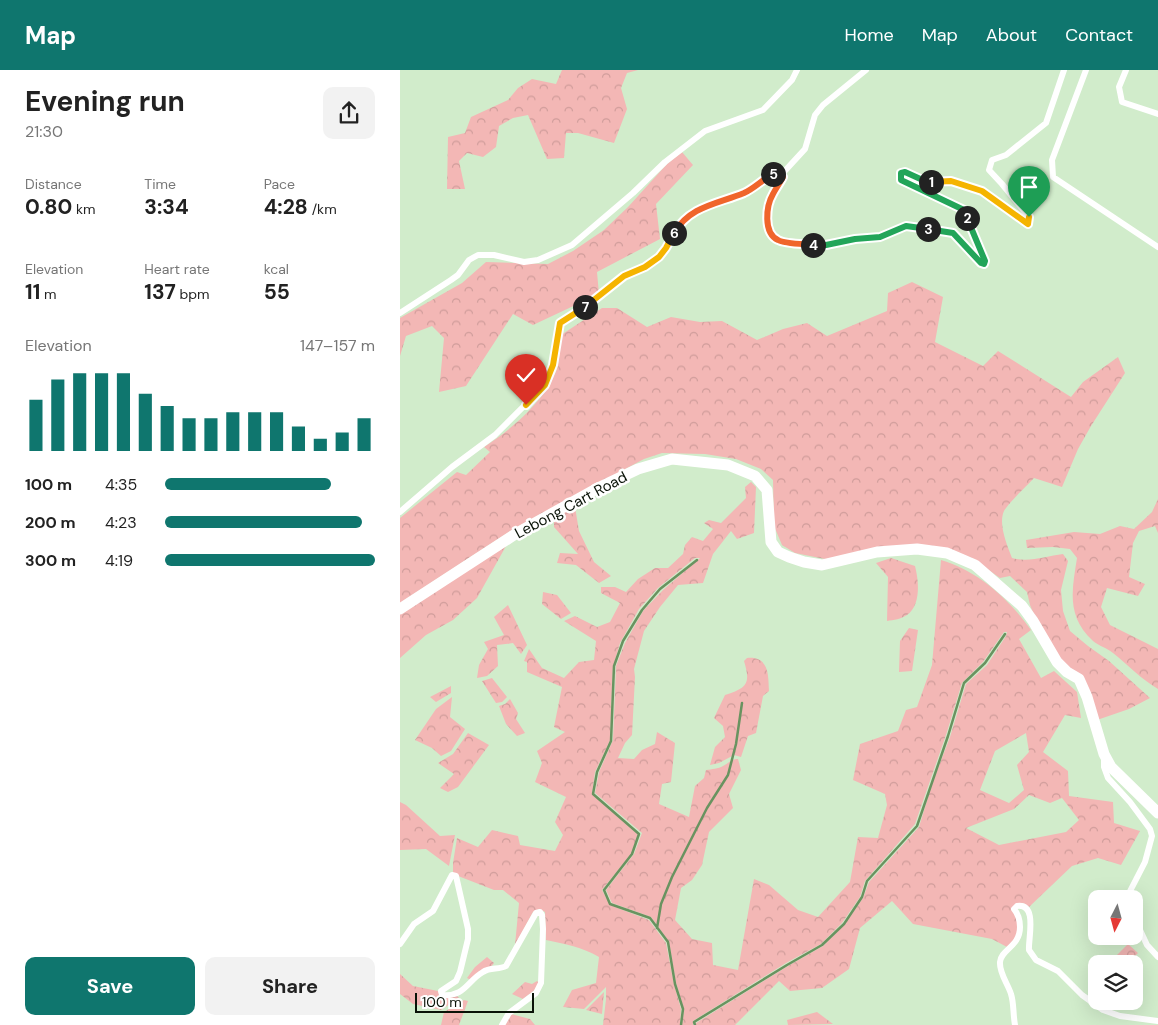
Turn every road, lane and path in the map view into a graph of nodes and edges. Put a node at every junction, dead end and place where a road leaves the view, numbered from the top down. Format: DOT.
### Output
graph roads {
  1 [pos="797,70"];
  2 [pos="866,70"];
  3 [pos="1064,70"];
  4 [pos="1086,70"];
  5 [pos="1126,70"];
  6 [pos="1158,114"];
  7 [pos="782,174"];
  8 [pos="1158,247"];
  9 [pos="400,313"];
  10 [pos="400,512"];
  11 [pos="400,609"];
  12 [pos="1104,754"];
  13 [pos="1158,813"];
  14 [pos="1130,890"];
  15 [pos="1143,937"];
  16 [pos="400,944"];
  17 [pos="1158,957"];
  18 [pos="1158,1021"];
  19 [pos="502,1025"];
  20 [pos="1015,1025"];
  1 -- 9 [label="street"];
  2 -- 7 [label="street"];
  3 -- 7 [label="street"];
  4 -- 8 [label="street"];
  5 -- 6 [label="street"];
  7 -- 10 [label="street"];
  11 -- 12 [label="highway, Lebong Cart Road"];
  12 -- 13 [label="highway, Lebong Cart Road"];
  12 -- 14 [label="street"];
  15 -- 17 [label="street"];
  16 -- 19 [label="street"];
  18 -- 20 [label="street"];
}
